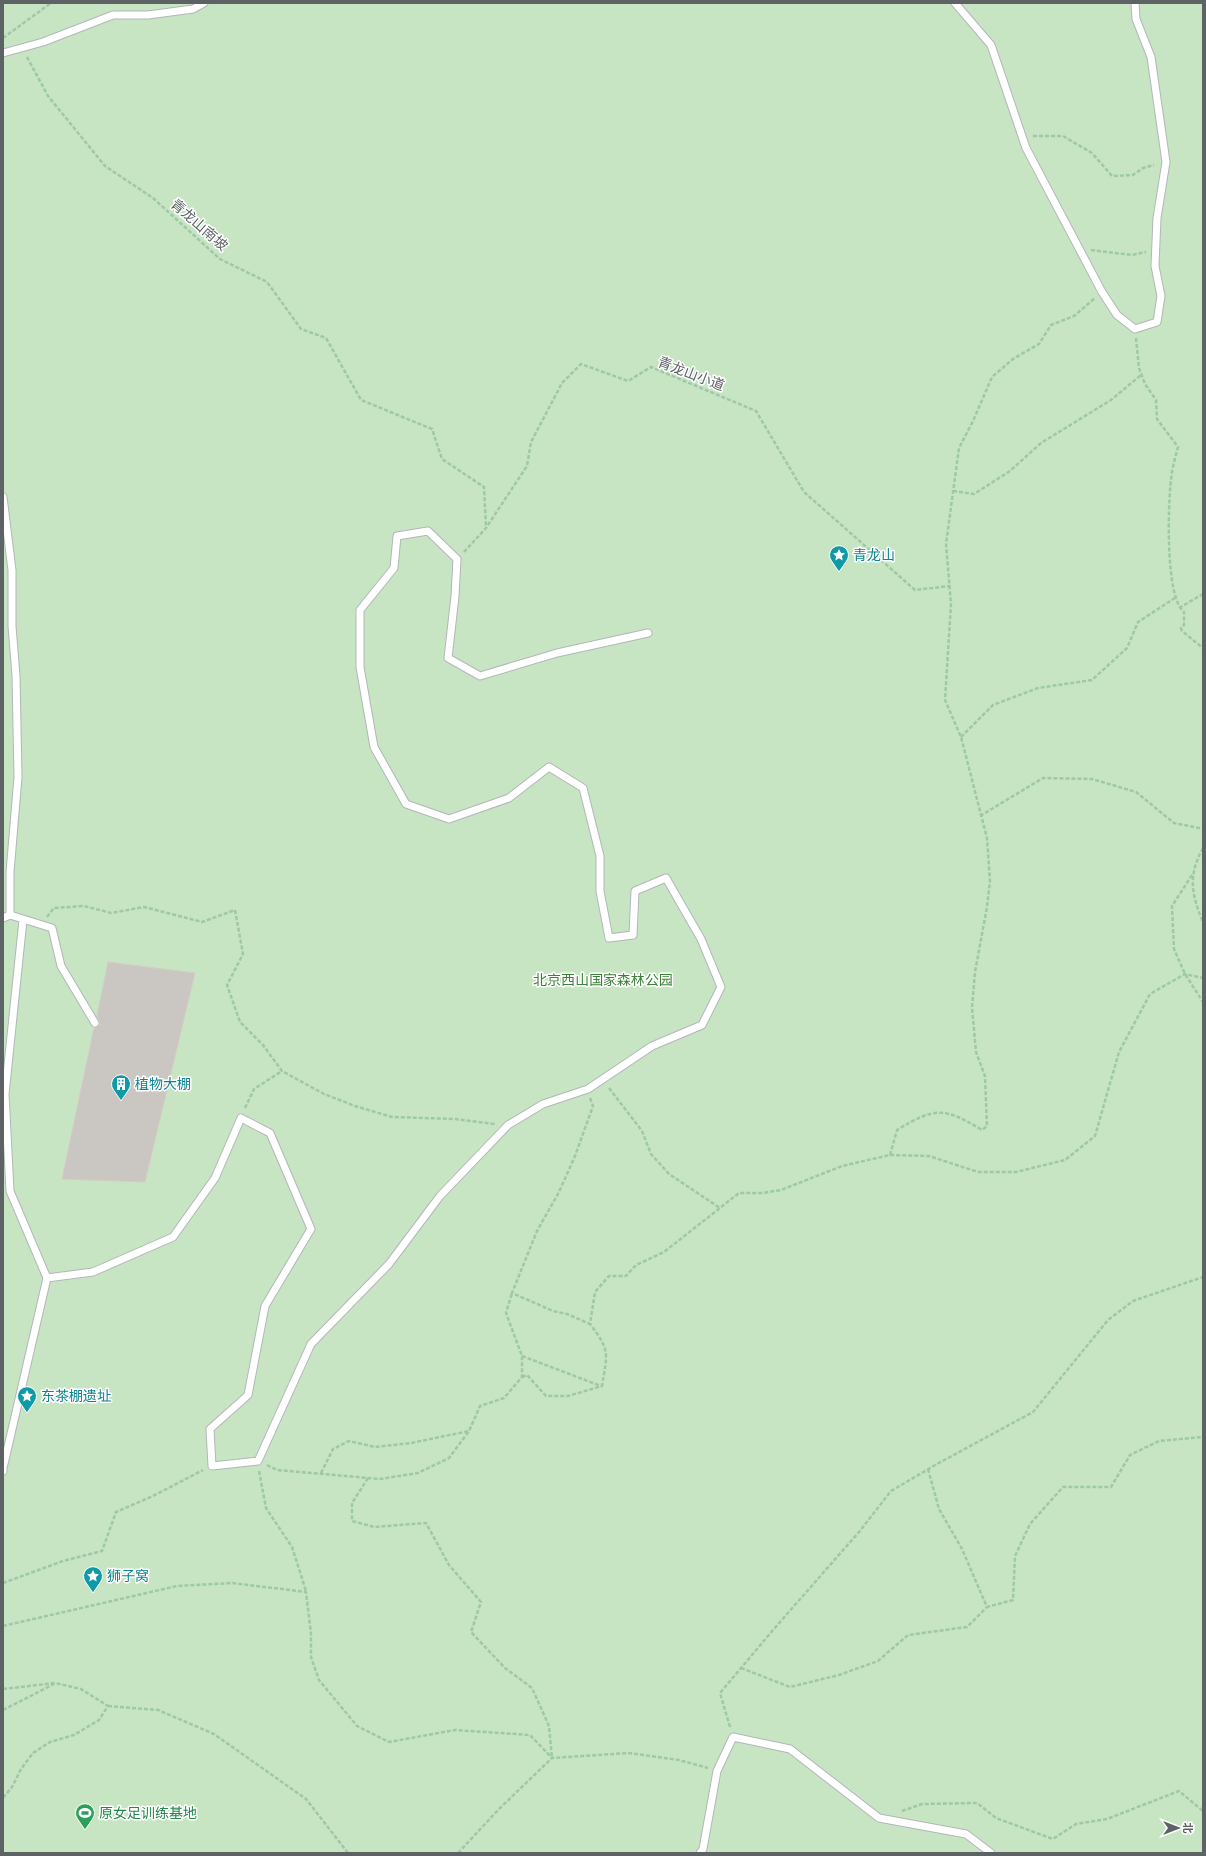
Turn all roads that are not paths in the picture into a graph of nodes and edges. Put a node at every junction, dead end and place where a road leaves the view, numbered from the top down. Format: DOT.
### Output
graph roads {
  1 [pos="204,3"];
  2 [pos="955,3"];
  3 [pos="1135,3"];
  4 [pos="3,53"];
  5 [pos="3,496"];
  6 [pos="648,633"];
  7 [pos="6,917"];
  8 [pos="23,920"];
  9 [pos="95,1023"];
  10 [pos="47,1278"];
  11 [pos="3,1466"];
  12 [pos="700,1853"];
  13 [pos="991,1853"];
  1 -- 4 [label="lane"];
  2 -- 3 [label="lane"];
  5 -- 7 [label="lane"];
  6 -- 10 [label="lane"];
  7 -- 8 [label="lane"];
  8 -- 9 [label="lane"];
  8 -- 10 [label="lane"];
  10 -- 11 [label="lane"];
  12 -- 13 [label="lane"];
}
